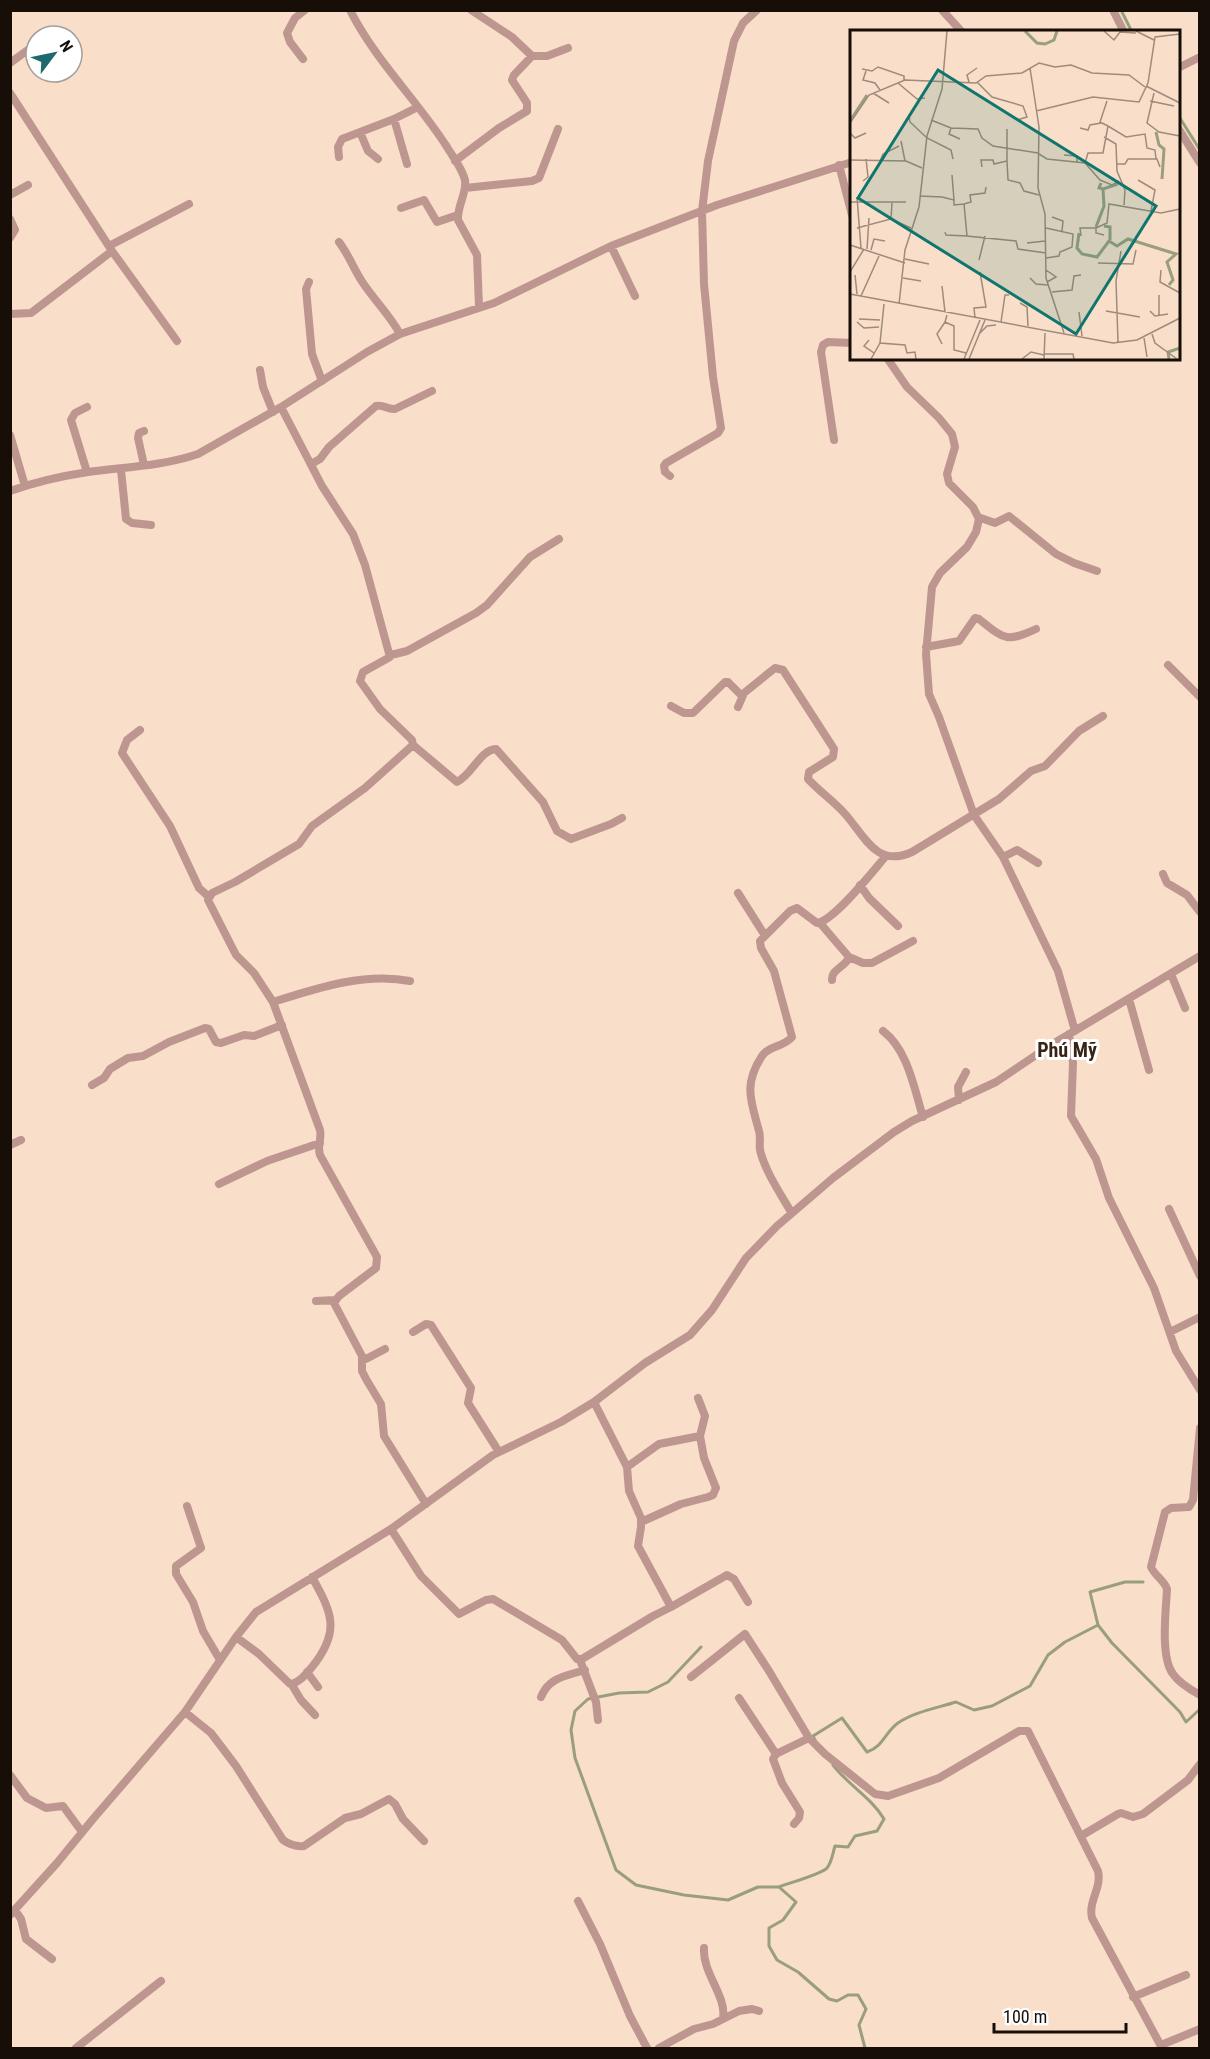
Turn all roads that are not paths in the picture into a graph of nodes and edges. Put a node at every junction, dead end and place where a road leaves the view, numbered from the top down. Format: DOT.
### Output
graph roads {
  1 [pos="305,10"];
  2 [pos="350,10"];
  3 [pos="471,10"];
  4 [pos="757,10"];
  5 [pos="942,10"];
  6 [pos="1113,10"];
  7 [pos="960,30"];
  8 [pos="1123,30"];
  9 [pos="568,48"];
  10 [pos="24,53"];
  11 [pos="532,56"];
  12 [pos="1200,57"];
  13 [pos="303,59"];
  14 [pos="10,63"];
  15 [pos="1180,67"];
  16 [pos="10,93"];
  17 [pos="418,107"];
  18 [pos="394,119"];
  19 [pos="558,129"];
  20 [pos="1180,130"];
  21 [pos="360,132"];
  22 [pos="339,157"];
  23 [pos="378,159"];
  24 [pos="455,161"];
  25 [pos="850,162"];
  26 [pos="1200,163"];
  27 [pos="407,164"];
  28 [pos="838,165"];
  29 [pos="28,185"];
  30 [pos="465,188"];
  31 [pos="10,195"];
  32 [pos="189,204"];
  33 [pos="401,208"];
  34 [pos="850,208"];
  35 [pos="702,211"];
  36 [pos="458,215"];
  37 [pos="10,219"];
  38 [pos="10,238"];
  39 [pos="339,242"];
  40 [pos="610,246"];
  41 [pos="110,249"];
  42 [pos="309,282"];
  43 [pos="635,296"];
  44 [pos="479,307"];
  45 [pos="10,314"];
  46 [pos="400,334"];
  47 [pos="177,341"];
  48 [pos="850,343"];
  49 [pos="888,360"];
  50 [pos="260,370"];
  51 [pos="322,381"];
  52 [pos="432,391"];
  53 [pos="87,407"];
  54 [pos="281,408"];
  55 [pos="273,412"];
  56 [pos="144,431"];
  57 [pos="10,435"];
  58 [pos="834,440"];
  59 [pos="311,464"];
  60 [pos="144,465"];
  61 [pos="121,470"];
  62 [pos="87,472"];
  63 [pos="670,476"];
  64 [pos="25,486"];
  65 [pos="10,491"];
  66 [pos="978,517"];
  67 [pos="151,525"];
  68 [pos="559,539"];
  69 [pos="1098,571"];
  70 [pos="1036,629"];
  71 [pos="926,647"];
  72 [pos="390,655"];
  73 [pos="1168,665"];
  74 [pos="742,696"];
  75 [pos="1200,697"];
  76 [pos="671,705"];
  77 [pos="738,707"];
  78 [pos="1103,716"];
  79 [pos="140,730"];
  80 [pos="413,745"];
  81 [pos="974,815"];
  82 [pos="622,818"];
  83 [pos="886,856"];
  84 [pos="1003,857"];
  85 [pos="1038,863"];
  86 [pos="1163,874"];
  87 [pos="860,885"];
  88 [pos="738,893"];
  89 [pos="208,897"];
  90 [pos="1200,912"];
  91 [pos="820,923"];
  92 [pos="898,926"];
  93 [pos="764,934"];
  94 [pos="913,941"];
  95 [pos="1200,956"];
  96 [pos="849,957"];
  97 [pos="1171,974"];
  98 [pos="832,980"];
  99 [pos="410,981"];
  100 [pos="1129,999"];
  101 [pos="273,1002"];
  102 [pos="1185,1008"];
  103 [pos="282,1024"];
  104 [pos="883,1031"];
  105 [pos="1072,1033"];
  106 [pos="1149,1070"];
  107 [pos="966,1072"];
  108 [pos="92,1085"];
  109 [pos="959,1100"];
  110 [pos="923,1117"];
  111 [pos="21,1140"];
  112 [pos="320,1143"];
  113 [pos="10,1145"];
  114 [pos="219,1184"];
  115 [pos="1169,1209"];
  116 [pos="791,1212"];
  117 [pos="1197,1262"];
  118 [pos="1200,1276"];
  119 [pos="335,1300"];
  120 [pos="316,1301"];
  121 [pos="1200,1317"];
  122 [pos="413,1332"];
  123 [pos="1170,1332"];
  124 [pos="385,1349"];
  125 [pos="362,1361"];
  126 [pos="1200,1390"];
  127 [pos="698,1398"];
  128 [pos="594,1402"];
  129 [pos="1200,1428"];
  130 [pos="700,1436"];
  131 [pos="499,1452"];
  132 [pos="627,1467"];
  133 [pos="426,1504"];
  134 [pos="187,1506"];
  135 [pos="641,1522"];
  136 [pos="391,1529"];
  137 [pos="312,1577"];
  138 [pos="748,1602"];
  139 [pos="671,1607"];
  140 [pos="236,1637"];
  141 [pos="220,1660"];
  142 [pos="580,1660"];
  143 [pos="585,1670"];
  144 [pos="308,1672"];
  145 [pos="691,1677"];
  146 [pos="292,1684"];
  147 [pos="318,1687"];
  148 [pos="1200,1695"];
  149 [pos="541,1697"];
  150 [pos="739,1698"];
  151 [pos="185,1712"];
  152 [pos="315,1715"];
  153 [pos="598,1720"];
  154 [pos="809,1738"];
  155 [pos="776,1754"];
  156 [pos="1200,1764"];
  157 [pos="10,1775"];
  158 [pos="794,1824"];
  159 [pos="82,1832"];
  160 [pos="1081,1836"];
  161 [pos="424,1841"];
  162 [pos="578,1901"];
  163 [pos="13,1912"];
  164 [pos="704,1948"];
  165 [pos="52,1959"];
  166 [pos="1186,1975"];
  167 [pos="161,1981"];
  168 [pos="1133,1997"];
  169 [pos="759,2011"];
  170 [pos="723,2018"];
  171 [pos="1200,2029"];
  172 [pos="1162,2047"];
  173 [pos="76,2049"];
  174 [pos="647,2049"];
  175 [pos="659,2049"];
  1 -- 13 [label="street"];
  2 -- 17 [label="street"];
  3 -- 11 [label="street"];
  4 -- 35 [label="street"];
  5 -- 7 [label="street"];
  6 -- 8 [label="street"];
  9 -- 11 [label="street"];
  10 -- 14 [label="street"];
  11 -- 24 [label="street"];
  12 -- 15 [label="street"];
  16 -- 41 [label="street"];
  17 -- 18 [label="street"];
  17 -- 24 [label="street"];
  18 -- 21 [label="street"];
  18 -- 27 [label="street"];
  19 -- 30 [label="street"];
  20 -- 26 [label="street"];
  21 -- 22 [label="street"];
  21 -- 23 [label="street"];
  24 -- 30 [label="street"];
  25 -- 28 [label="street"];
  28 -- 34 [label="street"];
  28 -- 35 [label="street"];
  29 -- 31 [label="street"];
  30 -- 36 [label="street"];
  32 -- 41 [label="street"];
  33 -- 36 [label="street"];
  35 -- 40 [label="street"];
  35 -- 63 [label="street"];
  36 -- 44 [label="street"];
  37 -- 38 [label="street"];
  39 -- 46 [label="street"];
  40 -- 43 [label="street"];
  40 -- 44 [label="street"];
  41 -- 45 [label="street"];
  41 -- 47 [label="street"];
  42 -- 51 [label="street"];
  44 -- 46 [label="street"];
  46 -- 51 [label="street"];
  48 -- 58 [label="street"];
  49 -- 66 [label="street"];
  50 -- 55 [label="street"];
  51 -- 54 [label="street"];
  52 -- 59 [label="street"];
  53 -- 62 [label="street"];
  54 -- 55 [label="street"];
  54 -- 59 [label="street"];
  55 -- 60 [label="street"];
  56 -- 60 [label="street"];
  57 -- 64 [label="street"];
  59 -- 72 [label="street"];
  60 -- 61 [label="street"];
  61 -- 62 [label="street"];
  61 -- 67 [label="street"];
  62 -- 64 [label="street"];
  64 -- 65 [label="street"];
  66 -- 69 [label="street"];
  66 -- 71 [label="street"];
  68 -- 72 [label="street"];
  70 -- 71 [label="street"];
  71 -- 81 [label="street"];
  72 -- 80 [label="street"];
  73 -- 75 [label="street"];
  74 -- 76 [label="street"];
  74 -- 77 [label="street"];
  74 -- 83 [label="street"];
  78 -- 81 [label="street"];
  79 -- 89 [label="street"];
  80 -- 82 [label="street"];
  80 -- 89 [label="street"];
  81 -- 83 [label="street"];
  81 -- 84 [label="street"];
  83 -- 87 [label="street"];
  84 -- 85 [label="street"];
  84 -- 105 [label="street"];
  86 -- 90 [label="street"];
  87 -- 91 [label="street"];
  87 -- 92 [label="street"];
  88 -- 93 [label="street"];
  89 -- 101 [label="street"];
  91 -- 93 [label="street"];
  91 -- 96 [label="street"];
  93 -- 116 [label="street"];
  94 -- 96 [label="street"];
  95 -- 97 [label="street"];
  96 -- 98 [label="street"];
  97 -- 100 [label="street"];
  97 -- 102 [label="street"];
  99 -- 101 [label="street"];
  100 -- 105 [label="street"];
  100 -- 106 [label="street"];
  101 -- 103 [label="street"];
  103 -- 108 [label="street"];
  103 -- 112 [label="street"];
  104 -- 110 [label="street"];
  105 -- 109 [label="street"];
  105 -- 123 [label="street"];
  107 -- 109 [label="street"];
  109 -- 110 [label="street"];
  110 -- 116 [label="street"];
  111 -- 113 [label="street"];
  112 -- 114 [label="street"];
  112 -- 119 [label="street"];
  115 -- 117 [label="street"];
  116 -- 128 [label="street"];
  117 -- 118 [label="street"];
  119 -- 120 [label="street"];
  119 -- 125 [label="street"];
  121 -- 123 [label="street"];
  122 -- 131 [label="street"];
  123 -- 126 [label="street"];
  124 -- 125 [label="street"];
  125 -- 133 [label="street"];
  127 -- 130 [label="street"];
  128 -- 131 [label="street"];
  128 -- 132 [label="street"];
  129 -- 148 [label="street"];
  130 -- 132 [label="street"];
  130 -- 135 [label="street"];
  131 -- 133 [label="street"];
  132 -- 135 [label="street"];
  133 -- 136 [label="street"];
  134 -- 141 [label="street"];
  135 -- 139 [label="street"];
  136 -- 137 [label="street"];
  136 -- 142 [label="street"];
  137 -- 140 [label="street"];
  137 -- 144 [label="street"];
  138 -- 139 [label="street"];
  139 -- 142 [label="street"];
  140 -- 141 [label="street"];
  140 -- 146 [label="street"];
  141 -- 151 [label="street"];
  142 -- 143 [label="street"];
  143 -- 149 [label="street"];
  143 -- 153 [label="street"];
  144 -- 146 [label="street"];
  144 -- 147 [label="street"];
  145 -- 154 [label="street"];
  146 -- 152 [label="street"];
  150 -- 155 [label="street"];
  151 -- 159 [label="street"];
  151 -- 161 [label="street"];
  154 -- 155 [label="street"];
  154 -- 160 [label="street"];
  155 -- 158 [label="street"];
  156 -- 160 [label="street"];
  157 -- 159 [label="street"];
  159 -- 163 [label="street"];
  160 -- 168 [label="street"];
  162 -- 174 [label="street"];
  163 -- 165 [label="street"];
  164 -- 170 [label="street"];
  166 -- 168 [label="street"];
  167 -- 173 [label="street"];
  168 -- 172 [label="street"];
  169 -- 170 [label="street"];
  170 -- 175 [label="street"];
  171 -- 172 [label="street"];
}
